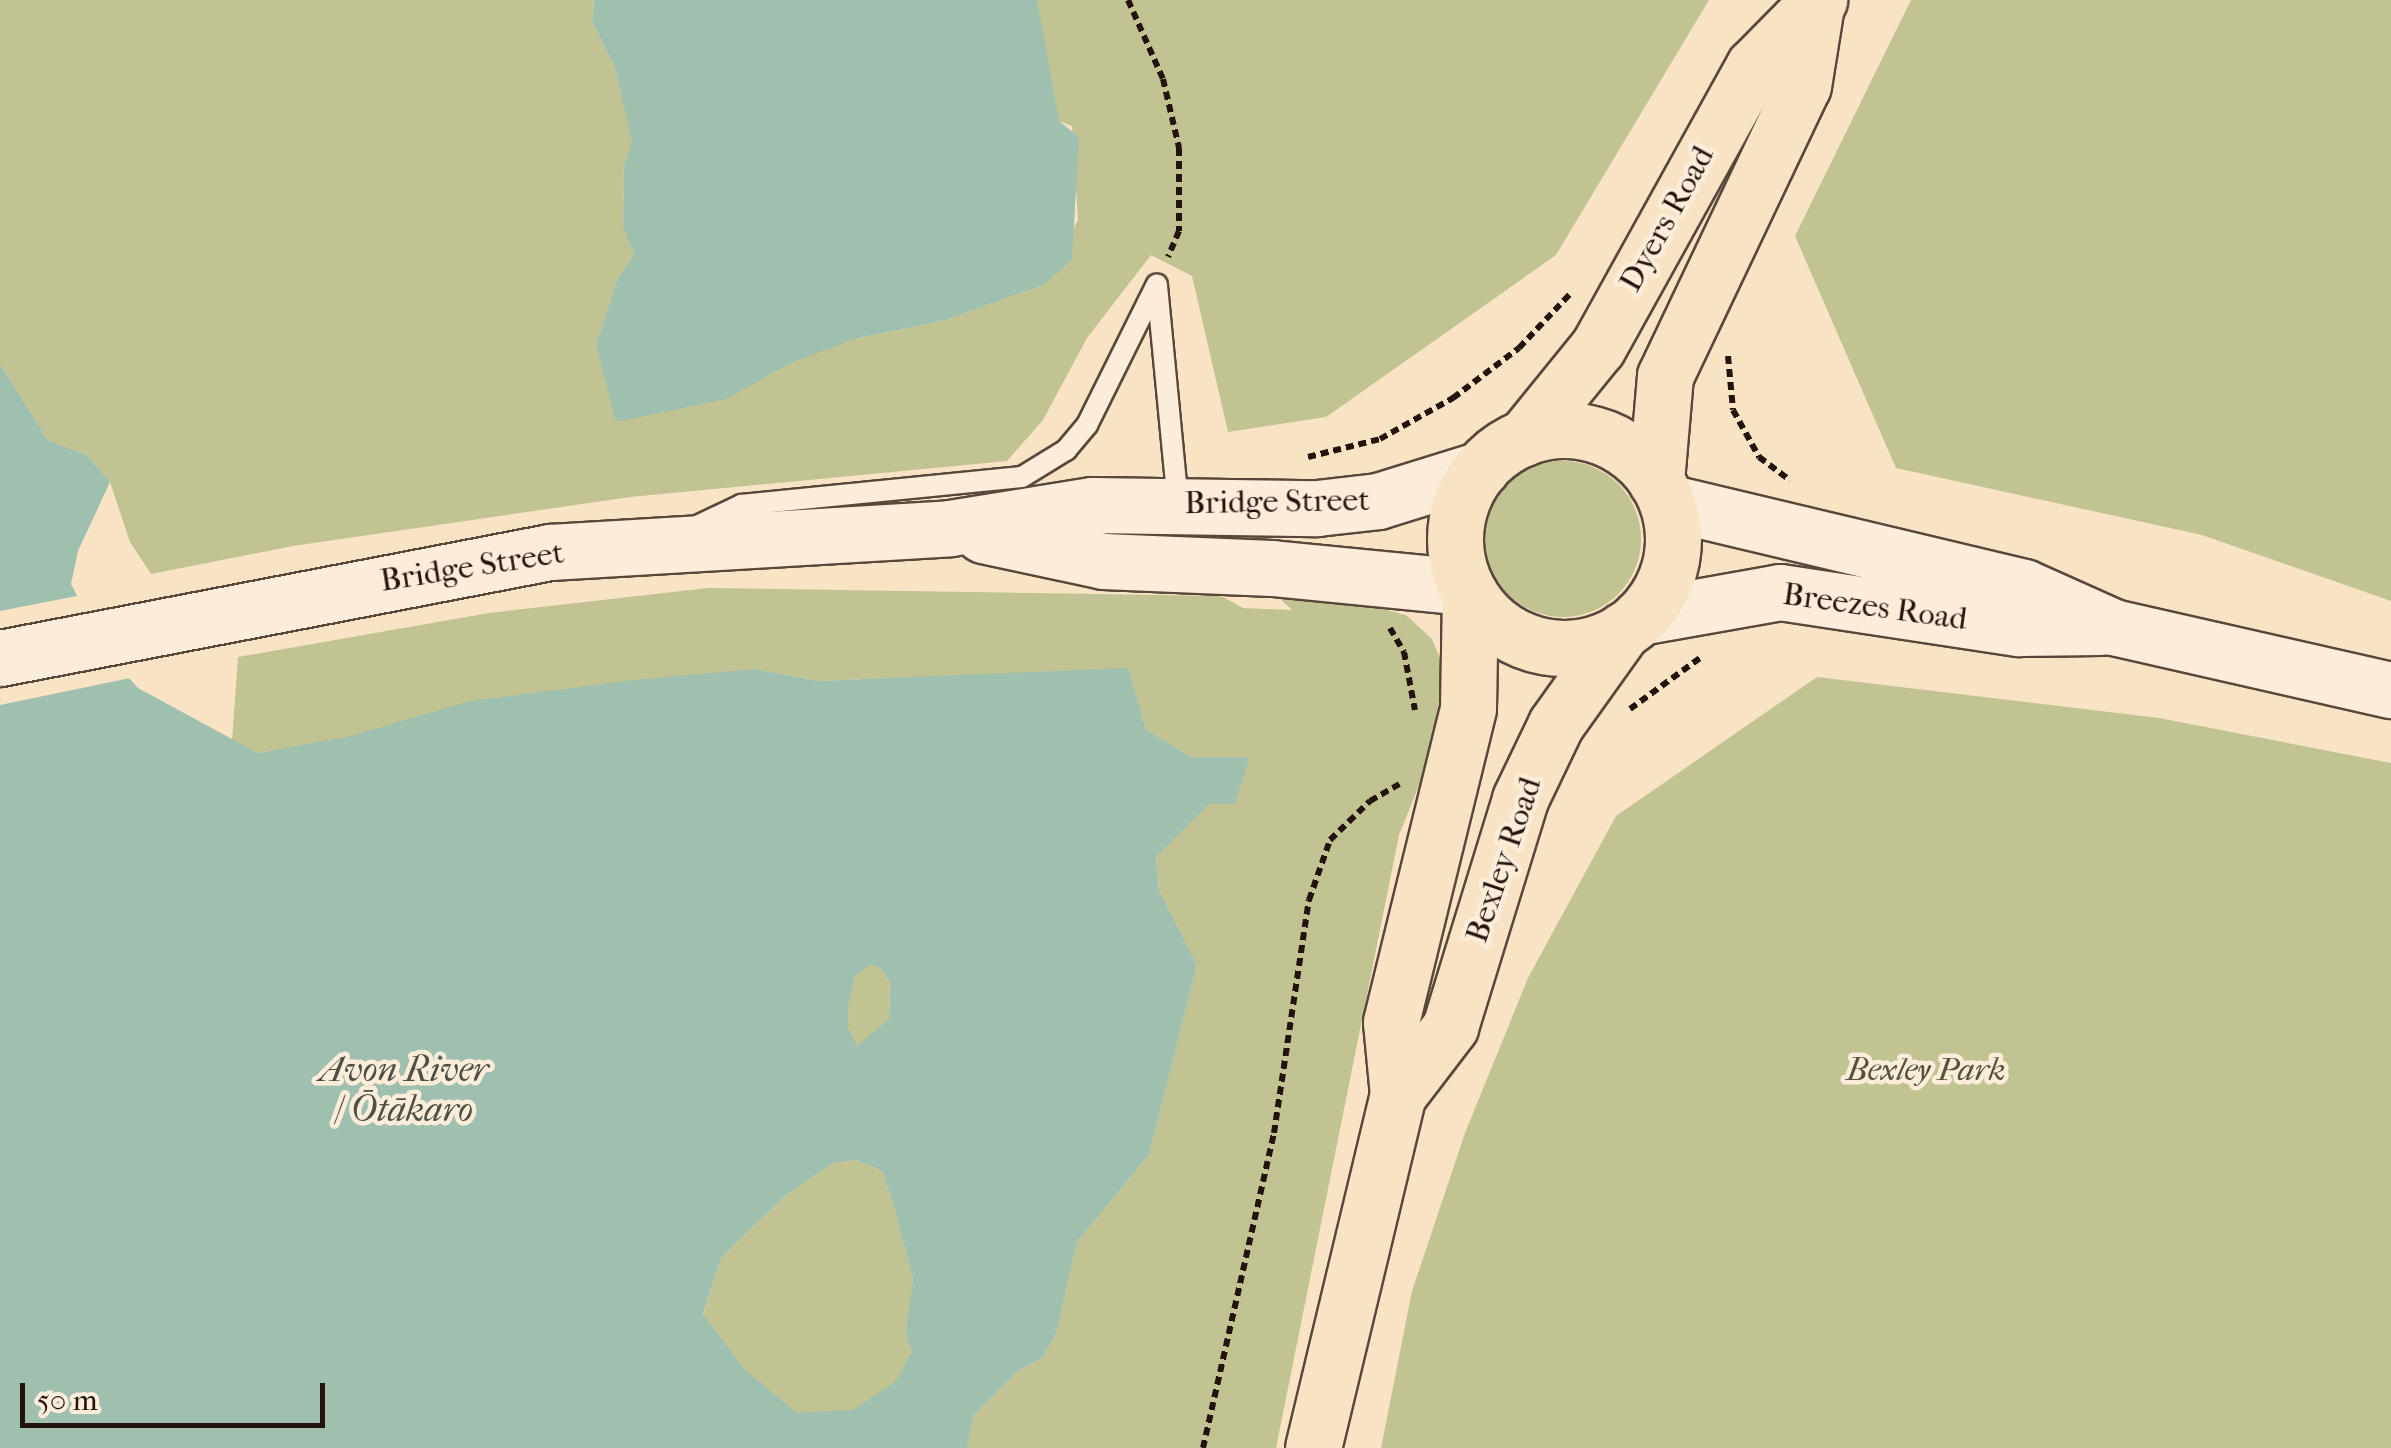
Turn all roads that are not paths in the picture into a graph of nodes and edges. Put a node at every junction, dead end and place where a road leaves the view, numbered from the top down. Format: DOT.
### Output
graph roads {
  1 [pos="1818,2"];
  2 [pos="1502,453"];
  3 [pos="1662,492"];
  4 [pos="1178,504"];
  5 [pos="950,528"];
  6 [pos="664,542"];
  7 [pos="1468,590"];
  8 [pos="1632,624"];
  9 [pos="2113,627"];
  10 [pos="0,658"];
  11 [pos="2391,690"];
  12 [pos="1398,1095"];
  13 [pos="1312,1448"];
  1 -- 2 [label="highway, Dyers Road"];
  1 -- 3 [label="highway, Dyers Road"];
  2 -- 3 [label="highway"];
  2 -- 4 [label="main road, Bridge Street"];
  2 -- 7 [label="highway"];
  3 -- 8 [label="highway"];
  3 -- 9 [label="main road, Breezes Road"];
  4 -- 5 [label="main road, Bridge Street"];
  4 -- 6 [label="lane"];
  5 -- 6 [label="main road, Bridge Street"];
  5 -- 7 [label="main road, Bridge Street"];
  6 -- 10 [label="main road, Bridge Street"];
  7 -- 8 [label="highway"];
  7 -- 12 [label="highway, Bexley Road"];
  8 -- 9 [label="main road, Breezes Road"];
  8 -- 12 [label="highway, Bexley Road"];
  9 -- 11 [label="main road, Breezes Road"];
  12 -- 13 [label="highway, Bexley Road"];
}
